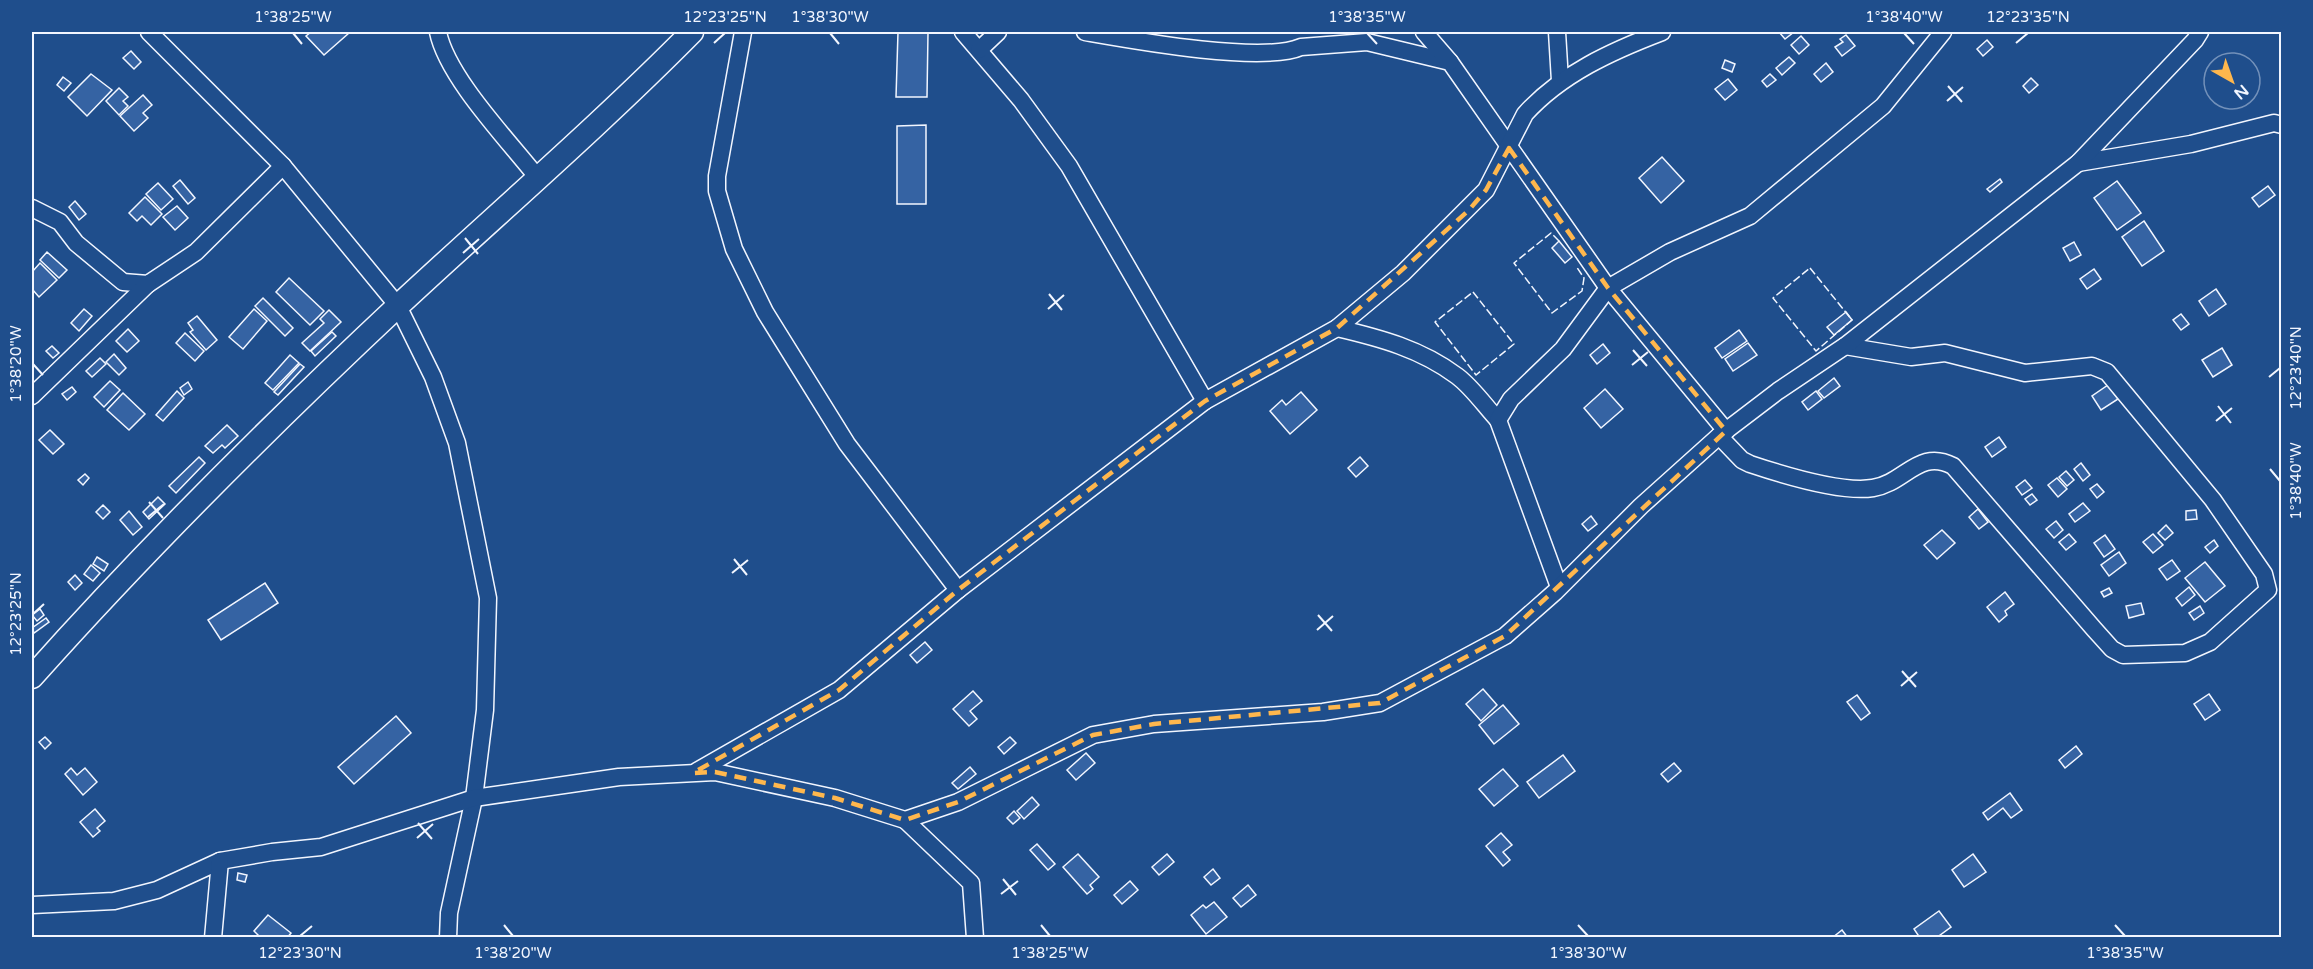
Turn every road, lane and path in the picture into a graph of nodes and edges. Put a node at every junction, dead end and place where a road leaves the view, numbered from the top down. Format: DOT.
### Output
graph roads {
  1 [pos="149,32"];
  2 [pos="438,32"];
  3 [pos="693,32"];
  4 [pos="743,32"];
  5 [pos="963,32"];
  6 [pos="998,32"];
  7 [pos="1085,32"];
  8 [pos="1424,32"];
  9 [pos="1557,32"];
  10 [pos="1662,32"];
  11 [pos="1943,32"];
  12 [pos="2200,32"];
  13 [pos="979,50"];
  14 [pos="1450,62"];
  15 [pos="1560,81"];
  16 [pos="2282,125"];
  17 [pos="1509,148"];
  18 [pos="2078,163"];
  19 [pos="283,166"];
  20 [pos="537,177"];
  21 [pos="32,208"];
  22 [pos="148,284"];
  23 [pos="1608,288"];
  24 [pos="398,306"];
  25 [pos="1337,328"];
  26 [pos="1845,346"];
  27 [pos="32,396"];
  28 [pos="1205,401"];
  29 [pos="1498,420"];
  30 [pos="1723,433"];
  31 [pos="1559,587"];
  32 [pos="958,590"];
  33 [pos="32,677"];
  34 [pos="693,773"];
  35 [pos="474,798"];
  36 [pos="905,820"];
  37 [pos="220,861"];
  38 [pos="32,905"];
  39 [pos="213,938"];
  40 [pos="448,938"];
  41 [pos="975,938"];
  1 -- 19 [label="street"];
  2 -- 20 [label="street"];
  3 -- 20 [label="street"];
  4 -- 32 [label="street"];
  5 -- 13 [label="street"];
  6 -- 13 [label="street"];
  7 -- 14 [label="street"];
  8 -- 14 [label="street"];
  9 -- 15 [label="street"];
  10 -- 15 [label="street"];
  11 -- 23 [label="street"];
  12 -- 18 [label="street"];
  13 -- 28 [label="street"];
  14 -- 17 [label="street"];
  15 -- 17 [label="street"];
  16 -- 18 [label="street"];
  17 -- 23 [label="street"];
  17 -- 25 [label="street"];
  18 -- 26 [label="street"];
  19 -- 22 [label="street"];
  19 -- 24 [label="street"];
  20 -- 24 [label="street"];
  21 -- 22 [label="street"];
  22 -- 27 [label="street"];
  23 -- 29 [label="street"];
  23 -- 30 [label="street"];
  24 -- 33 [label="street"];
  24 -- 35 [label="street"];
  25 -- 28 [label="street"];
  25 -- 29 [label="street"];
  26 -- 30 [label="street"];
  26 -- 30 [label="street"];
  28 -- 32 [label="street"];
  29 -- 31 [label="street"];
  30 -- 31 [label="street"];
  31 -- 36 [label="street"];
  32 -- 34 [label="street"];
  34 -- 35 [label="street"];
  34 -- 36 [label="street"];
  35 -- 37 [label="street"];
  35 -- 40 [label="street"];
  36 -- 41 [label="street"];
  37 -- 38 [label="street"];
  37 -- 39 [label="street"];
}
